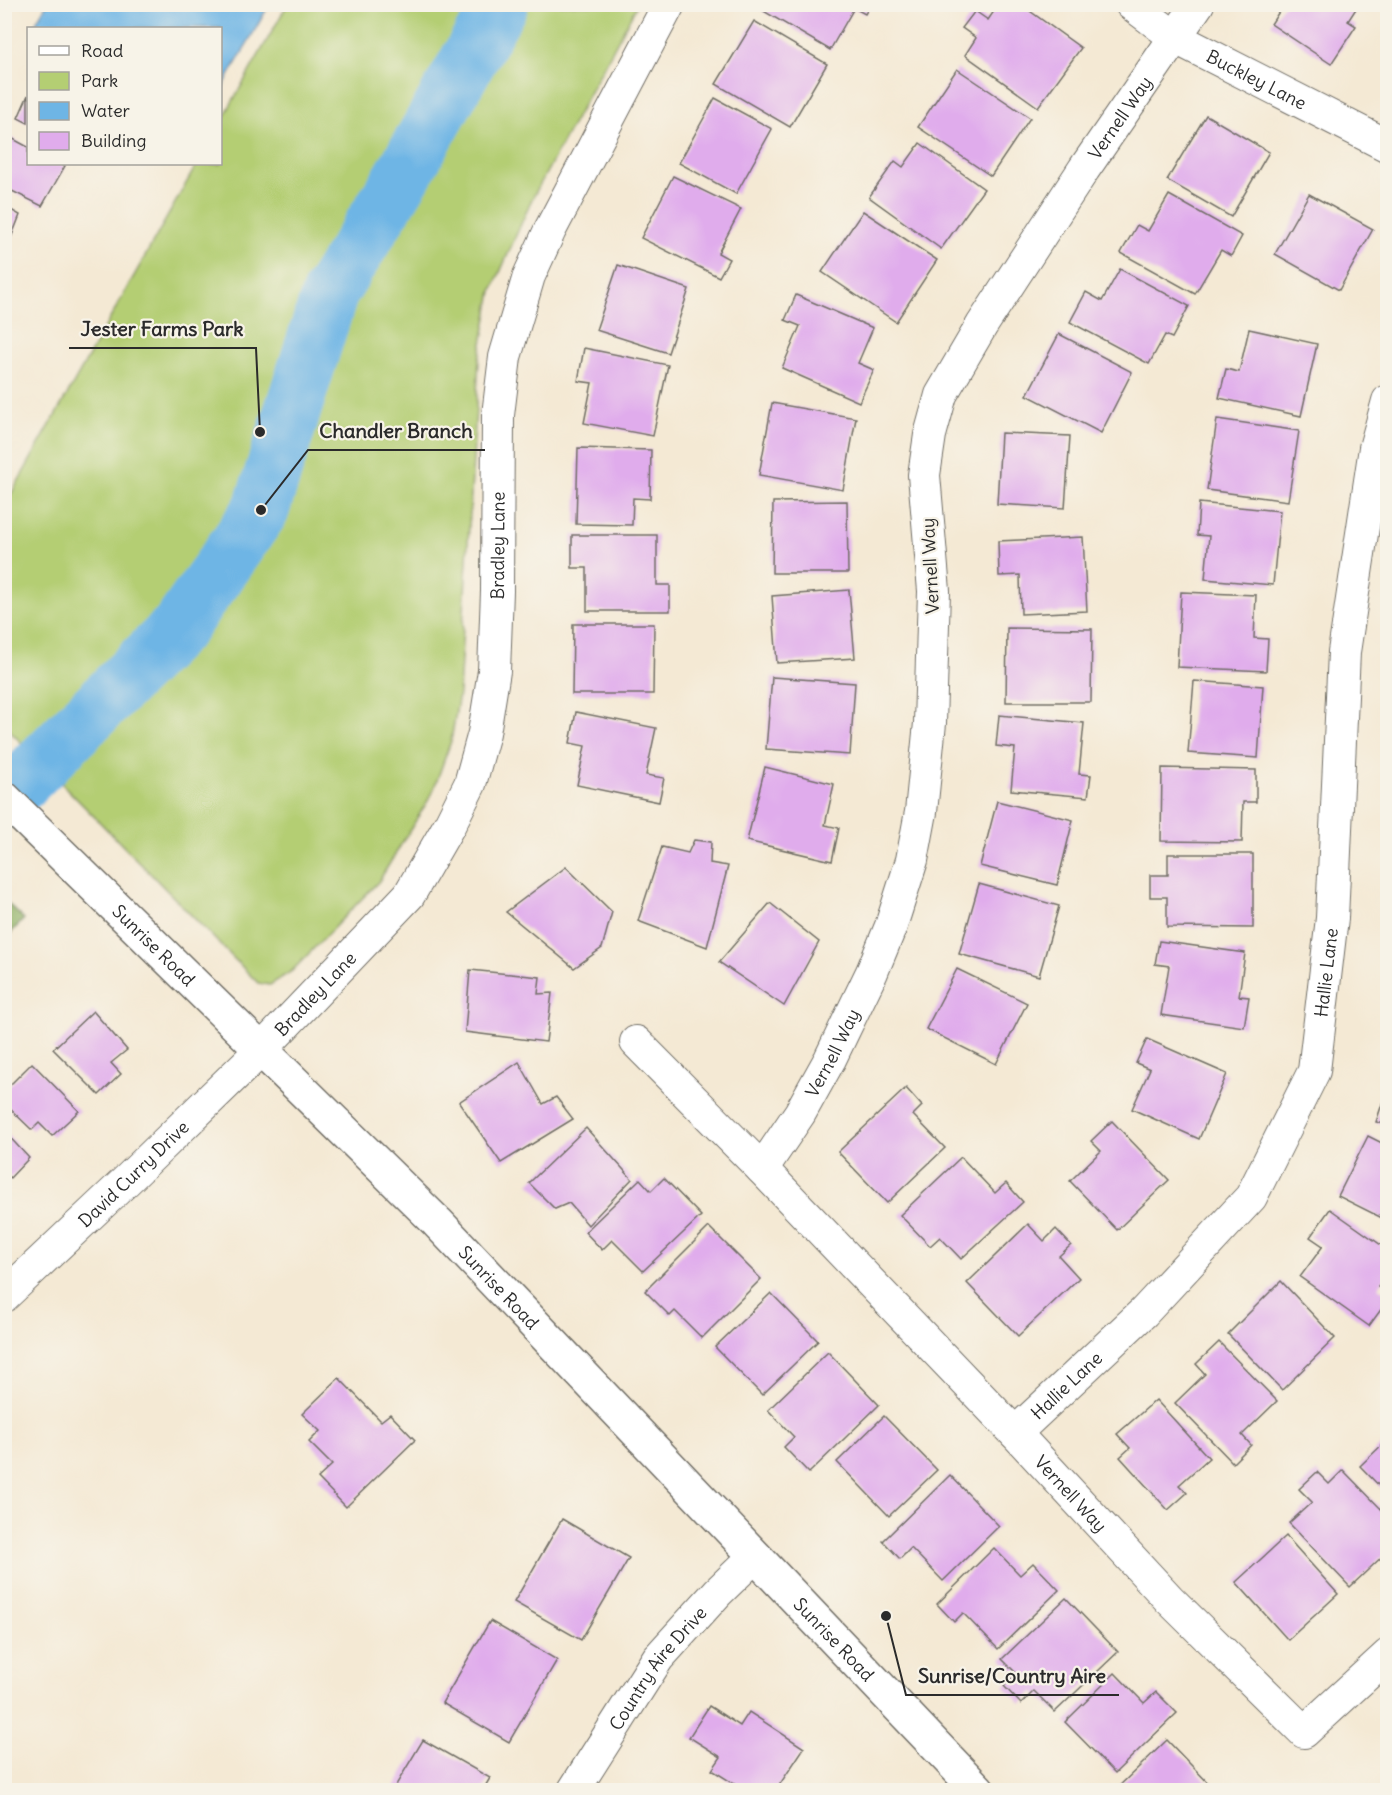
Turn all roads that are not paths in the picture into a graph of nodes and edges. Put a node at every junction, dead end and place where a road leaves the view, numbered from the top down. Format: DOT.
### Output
graph roads {
  1 [pos="669,4"];
  2 [pos="1131,4"];
  3 [pos="1198,4"];
  4 [pos="1176,38"];
  5 [pos="1388,146"];
  6 [pos="1388,401"];
  7 [pos="4,798"];
  8 [pos="636,1042"];
  9 [pos="262,1049"];
  10 [pos="762,1169"];
  11 [pos="4,1296"];
  12 [pos="1015,1433"];
  13 [pos="755,1556"];
  14 [pos="1388,1655"];
  15 [pos="574,1791"];
  16 [pos="978,1791"];
  1 -- 9 [label="street, Bradley Lane"];
  2 -- 4 [label="street, Buckley Lane"];
  3 -- 4 [label="street, Vernell Way"];
  4 -- 5 [label="street, Buckley Lane"];
  4 -- 10 [label="street, Vernell Way"];
  6 -- 12 [label="street, Hallie Lane"];
  7 -- 9 [label="main road, Sunrise Road"];
  8 -- 10 [label="street, Vernell Way"];
  9 -- 11 [label="street, David Curry Drive"];
  9 -- 13 [label="main road, Sunrise Road"];
  10 -- 12 [label="street, Vernell Way"];
  12 -- 14 [label="street, Vernell Way"];
  13 -- 15 [label="street, Country Aire Drive"];
  13 -- 16 [label="main road, Sunrise Road"];
}
